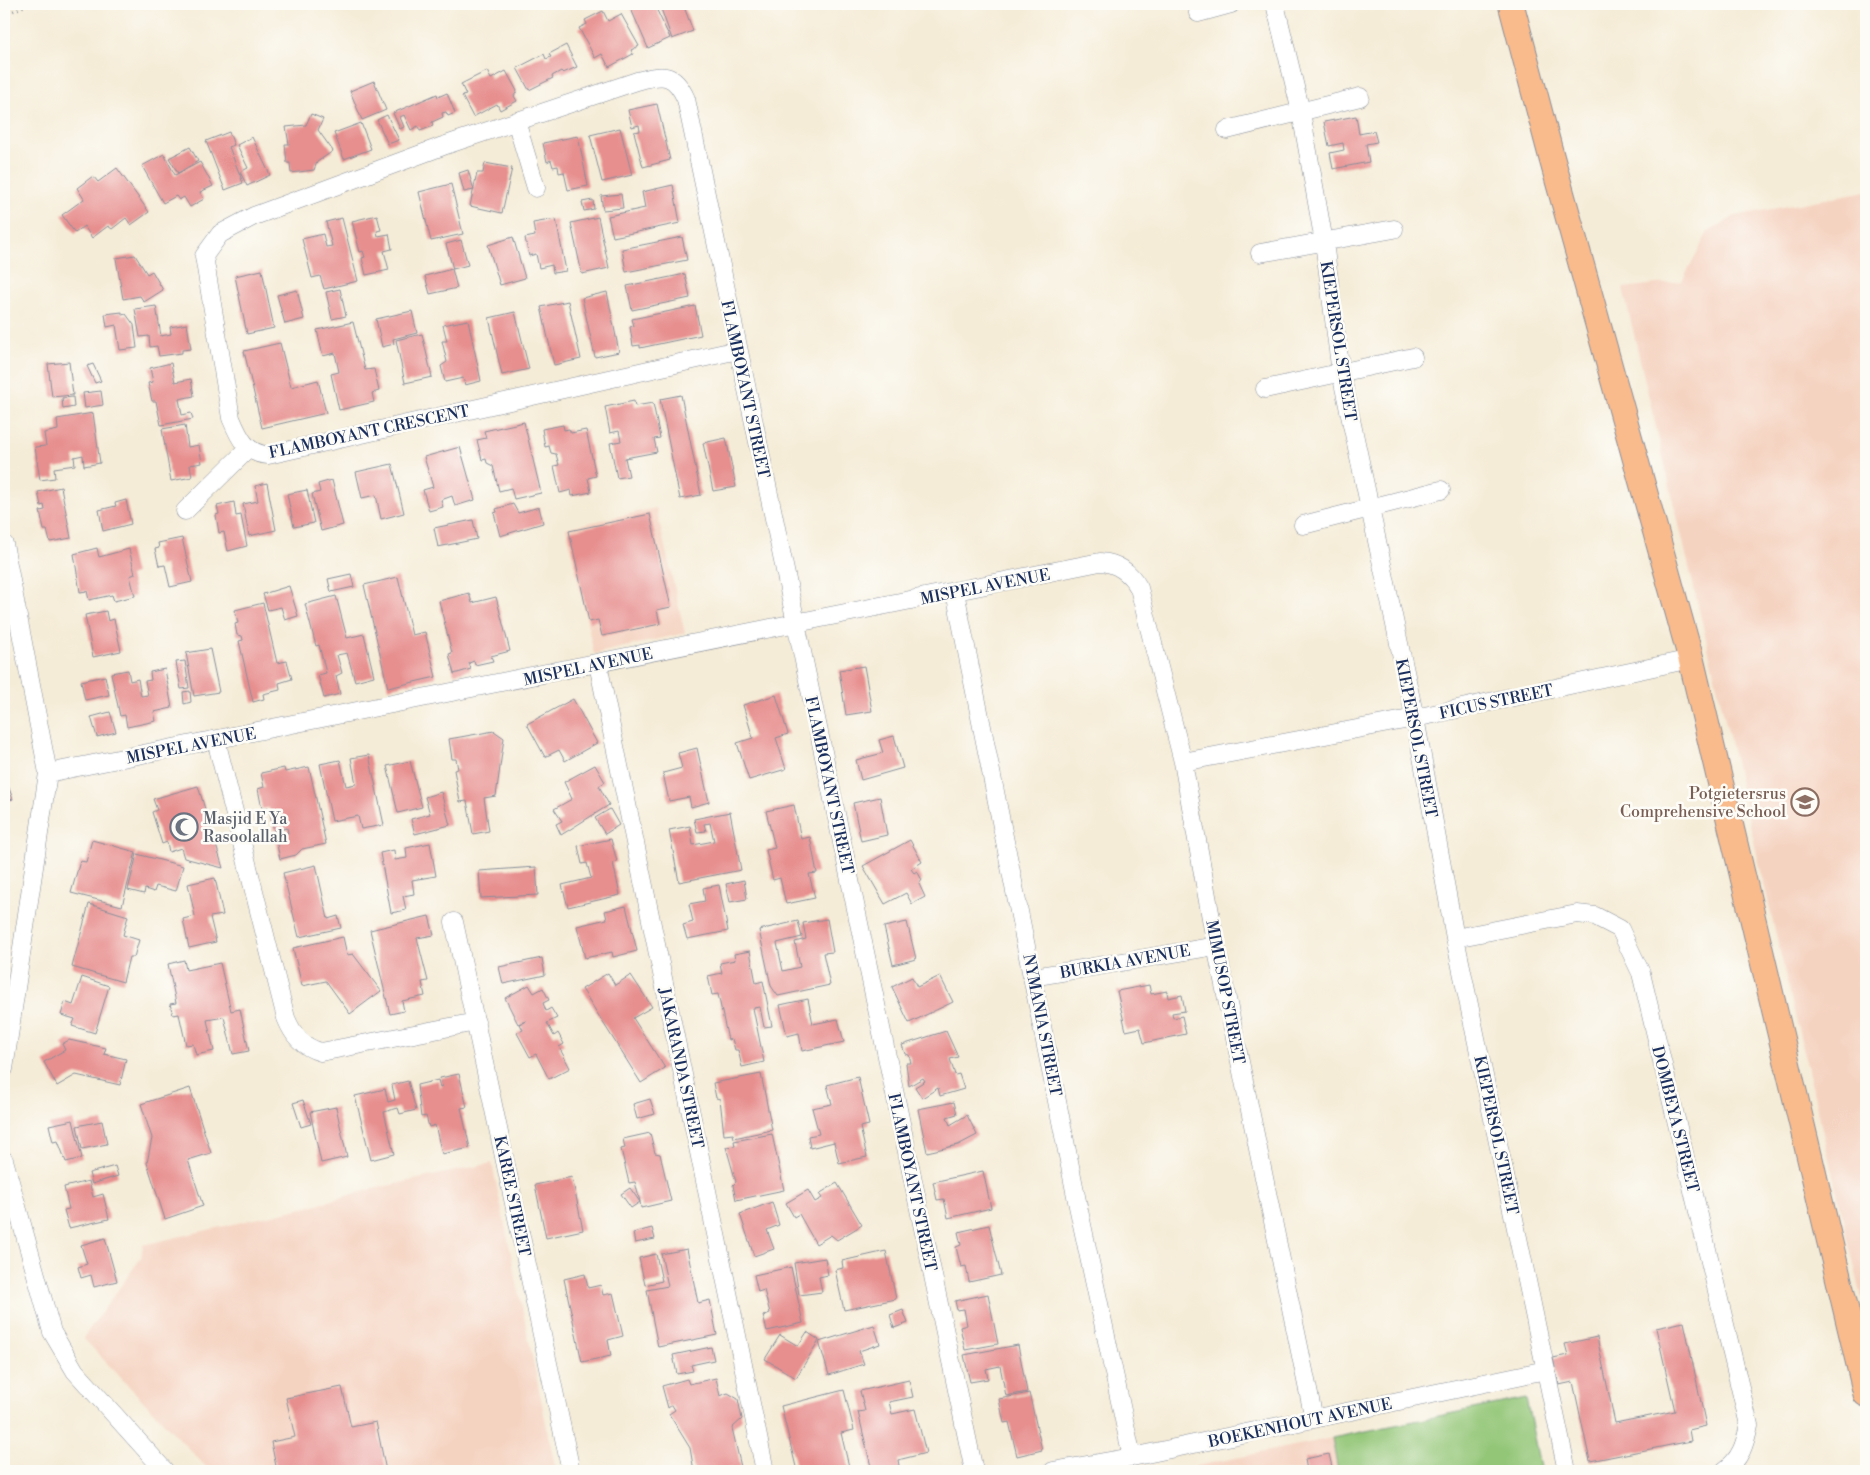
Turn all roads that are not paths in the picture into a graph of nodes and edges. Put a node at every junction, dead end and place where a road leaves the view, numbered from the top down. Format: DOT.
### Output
graph roads {
  1 [pos="1231,4"];
  2 [pos="1275,4"];
  3 [pos="1511,4"];
  4 [pos="1198,13"];
  5 [pos="1360,97"];
  6 [pos="686,100"];
  7 [pos="1301,112"];
  8 [pos="516,121"];
  9 [pos="1227,130"];
  10 [pos="536,188"];
  11 [pos="1394,229"];
  12 [pos="1324,242"];
  13 [pos="1260,253"];
  14 [pos="738,350"];
  15 [pos="1413,357"];
  16 [pos="1341,373"];
  17 [pos="1265,389"];
  18 [pos="248,449"];
  19 [pos="1441,490"];
  20 [pos="1369,508"];
  21 [pos="185,511"];
  22 [pos="1303,525"];
  23 [pos="4,544"];
  24 [pos="1125,570"];
  25 [pos="955,592"];
  26 [pos="796,622"];
  27 [pos="1691,660"];
  28 [pos="598,664"];
  29 [pos="1415,718"];
  30 [pos="216,740"];
  31 [pos="1183,762"];
  32 [pos="48,772"];
  33 [pos="454,922"];
  34 [pos="1455,938"];
  35 [pos="1216,946"];
  36 [pos="11,964"];
  37 [pos="1033,977"];
  38 [pos="476,1022"];
  39 [pos="4,1069"];
  40 [pos="4,1160"];
  41 [pos="1546,1370"];
  42 [pos="1866,1394"];
  43 [pos="1314,1419"];
  44 [pos="1132,1457"];
  45 [pos="164,1471"];
  46 [pos="571,1471"];
  47 [pos="765,1471"];
  48 [pos="974,1471"];
  49 [pos="1053,1471"];
  50 [pos="1567,1471"];
  51 [pos="1724,1471"];
  1 -- 4 [label="street"];
  2 -- 7 [label="street, KIEPERSOL STREET"];
  3 -- 27 [label="highway"];
  5 -- 7 [label="street"];
  6 -- 8 [label="street, FLAMBOYANT CRESCENT"];
  6 -- 14 [label="street, FLAMBOYANT STREET"];
  7 -- 9 [label="street"];
  7 -- 12 [label="street, KIEPERSOL STREET"];
  8 -- 10 [label="street"];
  8 -- 18 [label="street, FLAMBOYANT CRESCENT"];
  11 -- 12 [label="street"];
  12 -- 13 [label="street"];
  12 -- 16 [label="street, KIEPERSOL STREET"];
  14 -- 18 [label="street, FLAMBOYANT CRESCENT"];
  14 -- 26 [label="street, FLAMBOYANT STREET"];
  15 -- 16 [label="street"];
  16 -- 17 [label="street"];
  16 -- 20 [label="street, KIEPERSOL STREET"];
  18 -- 21 [label="street"];
  19 -- 20 [label="street"];
  20 -- 22 [label="street"];
  20 -- 29 [label="street, KIEPERSOL STREET"];
  23 -- 32 [label="street"];
  24 -- 25 [label="street, MISPEL AVENUE"];
  24 -- 31 [label="street, MIMUSOP STREET"];
  25 -- 26 [label="street, MISPEL AVENUE"];
  25 -- 37 [label="street, NYMANIA STREET"];
  26 -- 28 [label="street, MISPEL AVENUE"];
  26 -- 48 [label="street, FLAMBOYANT STREET"];
  27 -- 29 [label="street, FICUS STREET"];
  27 -- 42 [label="highway"];
  28 -- 30 [label="street, MISPEL AVENUE"];
  28 -- 47 [label="street, JAKARANDA STREET"];
  29 -- 31 [label="street, FICUS STREET"];
  29 -- 34 [label="street, KIEPERSOL STREET"];
  30 -- 32 [label="street, MISPEL AVENUE"];
  30 -- 38 [label="street"];
  31 -- 35 [label="street, MIMUSOP STREET"];
  32 -- 36 [label="street"];
  33 -- 38 [label="street, KAREE STREET"];
  34 -- 41 [label="street, KIEPERSOL STREET"];
  34 -- 51 [label="street, DOMBEYA STREET"];
  35 -- 37 [label="street, BURKIA AVENUE"];
  35 -- 43 [label="street, MIMUSOP STREET"];
  36 -- 39 [label="street"];
  37 -- 44 [label="street, NYMANIA STREET"];
  38 -- 46 [label="street, KAREE STREET"];
  40 -- 45 [label="street"];
  41 -- 43 [label="street, BOEKENHOUT AVENUE"];
  41 -- 50 [label="street, KIEPERSOL STREET"];
  43 -- 44 [label="street, BOEKENHOUT AVENUE"];
  44 -- 49 [label="street, BOEKENHOUT AVENUE"];
}
